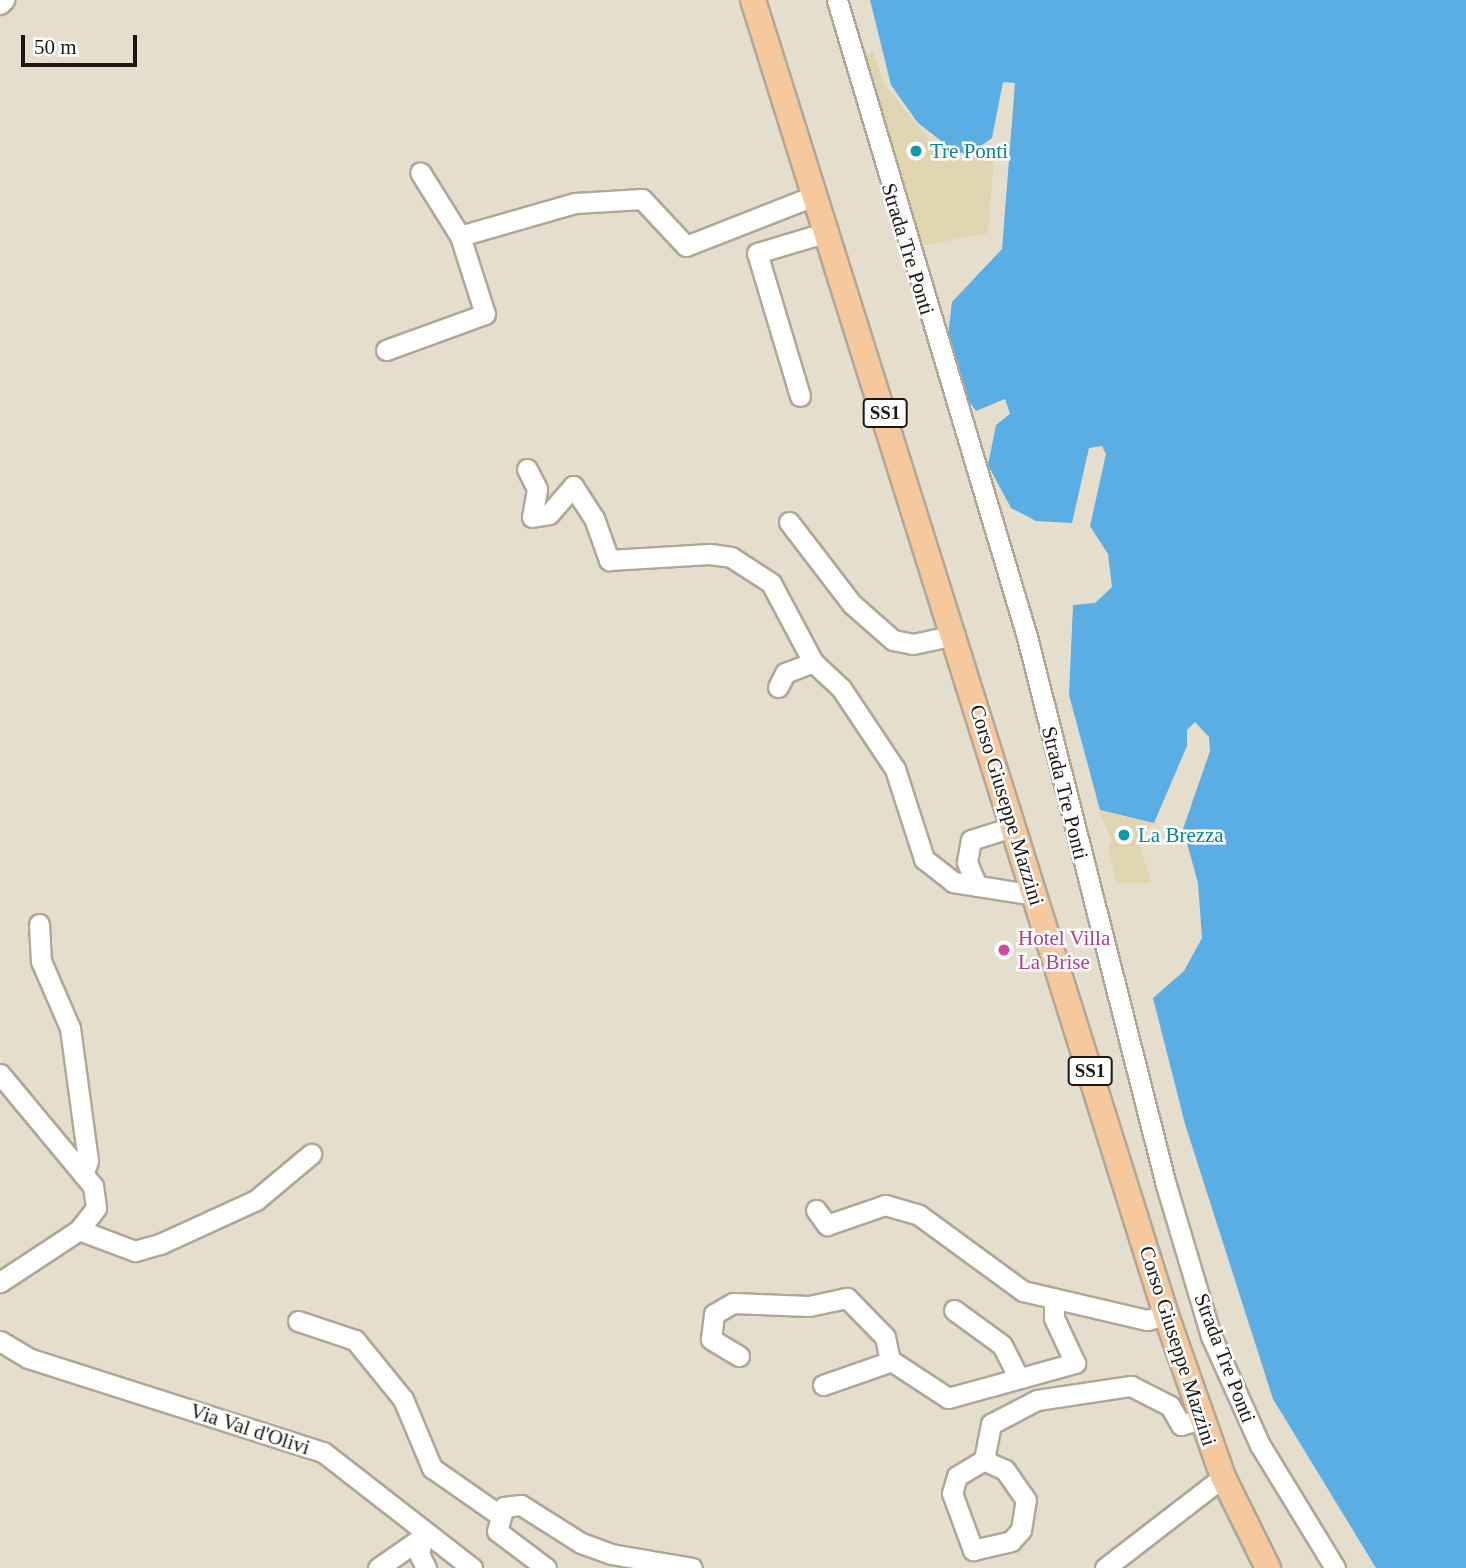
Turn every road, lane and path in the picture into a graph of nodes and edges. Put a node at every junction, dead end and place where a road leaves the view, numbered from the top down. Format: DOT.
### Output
graph roads {
  1 [pos="4,0"];
  2 [pos="753,0"];
  3 [pos="837,0"];
  4 [pos="0,4"];
  5 [pos="420,172"];
  6 [pos="816,195"];
  7 [pos="828,232"];
  8 [pos="460,236"];
  9 [pos="386,350"];
  10 [pos="800,396"];
  11 [pos="527,469"];
  12 [pos="594,494"];
  13 [pos="594,519"];
  14 [pos="789,522"];
  15 [pos="955,635"];
  16 [pos="813,662"];
  17 [pos="778,687"];
  18 [pos="1012,827"];
  19 [pos="977,886"];
  20 [pos="1034,895"];
  21 [pos="39,924"];
  22 [pos="0,1074"];
  23 [pos="311,1153"];
  24 [pos="83,1174"];
  25 [pos="816,1210"];
  26 [pos="79,1230"];
  27 [pos="0,1282"];
  28 [pos="1054,1303"];
  29 [pos="954,1310"];
  30 [pos="1166,1315"];
  31 [pos="298,1321"];
  32 [pos="0,1341"];
  33 [pos="739,1356"];
  34 [pos="892,1361"];
  35 [pos="1019,1378"];
  36 [pos="823,1385"];
  37 [pos="1201,1419"];
  38 [pos="984,1460"];
  39 [pos="1223,1477"];
  40 [pos="498,1514"];
  41 [pos="424,1537"];
  42 [pos="378,1568"];
  43 [pos="426,1568"];
  44 [pos="472,1568"];
  45 [pos="546,1568"];
  46 [pos="692,1568"];
  47 [pos="1105,1568"];
  48 [pos="1268,1568"];
  49 [pos="1335,1568"];
  1 -- 4 [label="street"];
  2 -- 6 [label="main road, Corso Giuseppe Mazzini / SS1"];
  3 -- 49 [label="street, Strada Tre Ponti"];
  5 -- 8 [label="street"];
  6 -- 7 [label="main road, Corso Giuseppe Mazzini / SS1"];
  6 -- 8 [label="street"];
  7 -- 10 [label="street"];
  7 -- 15 [label="main road, Corso Giuseppe Mazzini / SS1"];
  8 -- 9 [label="street"];
  11 -- 13 [label="street"];
  12 -- 13 [label="street"];
  13 -- 16 [label="street"];
  14 -- 15 [label="street"];
  15 -- 18 [label="main road, Corso Giuseppe Mazzini / SS1"];
  16 -- 17 [label="street"];
  16 -- 19 [label="street"];
  18 -- 19 [label="street"];
  18 -- 20 [label="main road, Corso Giuseppe Mazzini / SS1"];
  19 -- 20 [label="street"];
  20 -- 30 [label="main road, Corso Giuseppe Mazzini / SS1"];
  21 -- 24 [label="street"];
  22 -- 24 [label="street"];
  23 -- 26 [label="street"];
  24 -- 26 [label="street"];
  25 -- 28 [label="street"];
  26 -- 27 [label="street"];
  28 -- 30 [label="street"];
  28 -- 35 [label="street"];
  29 -- 35 [label="street"];
  30 -- 37 [label="main road, Corso Giuseppe Mazzini / SS1"];
  31 -- 40 [label="street"];
  32 -- 41 [label="street, Via Val d'Olivi"];
  33 -- 34 [label="street"];
  34 -- 35 [label="street"];
  34 -- 36 [label="street"];
  37 -- 38 [label="street"];
  37 -- 39 [label="main road, Corso Giuseppe Mazzini / SS1"];
  38 -- 38 [label="street"];
  39 -- 47 [label="street"];
  39 -- 48 [label="main road, Corso Giuseppe Mazzini / SS1"];
  40 -- 45 [label="street"];
  40 -- 46 [label="street"];
  41 -- 42 [label="street"];
  41 -- 43 [label="street"];
  41 -- 44 [label="street, Via Val d'Olivi"];
}
